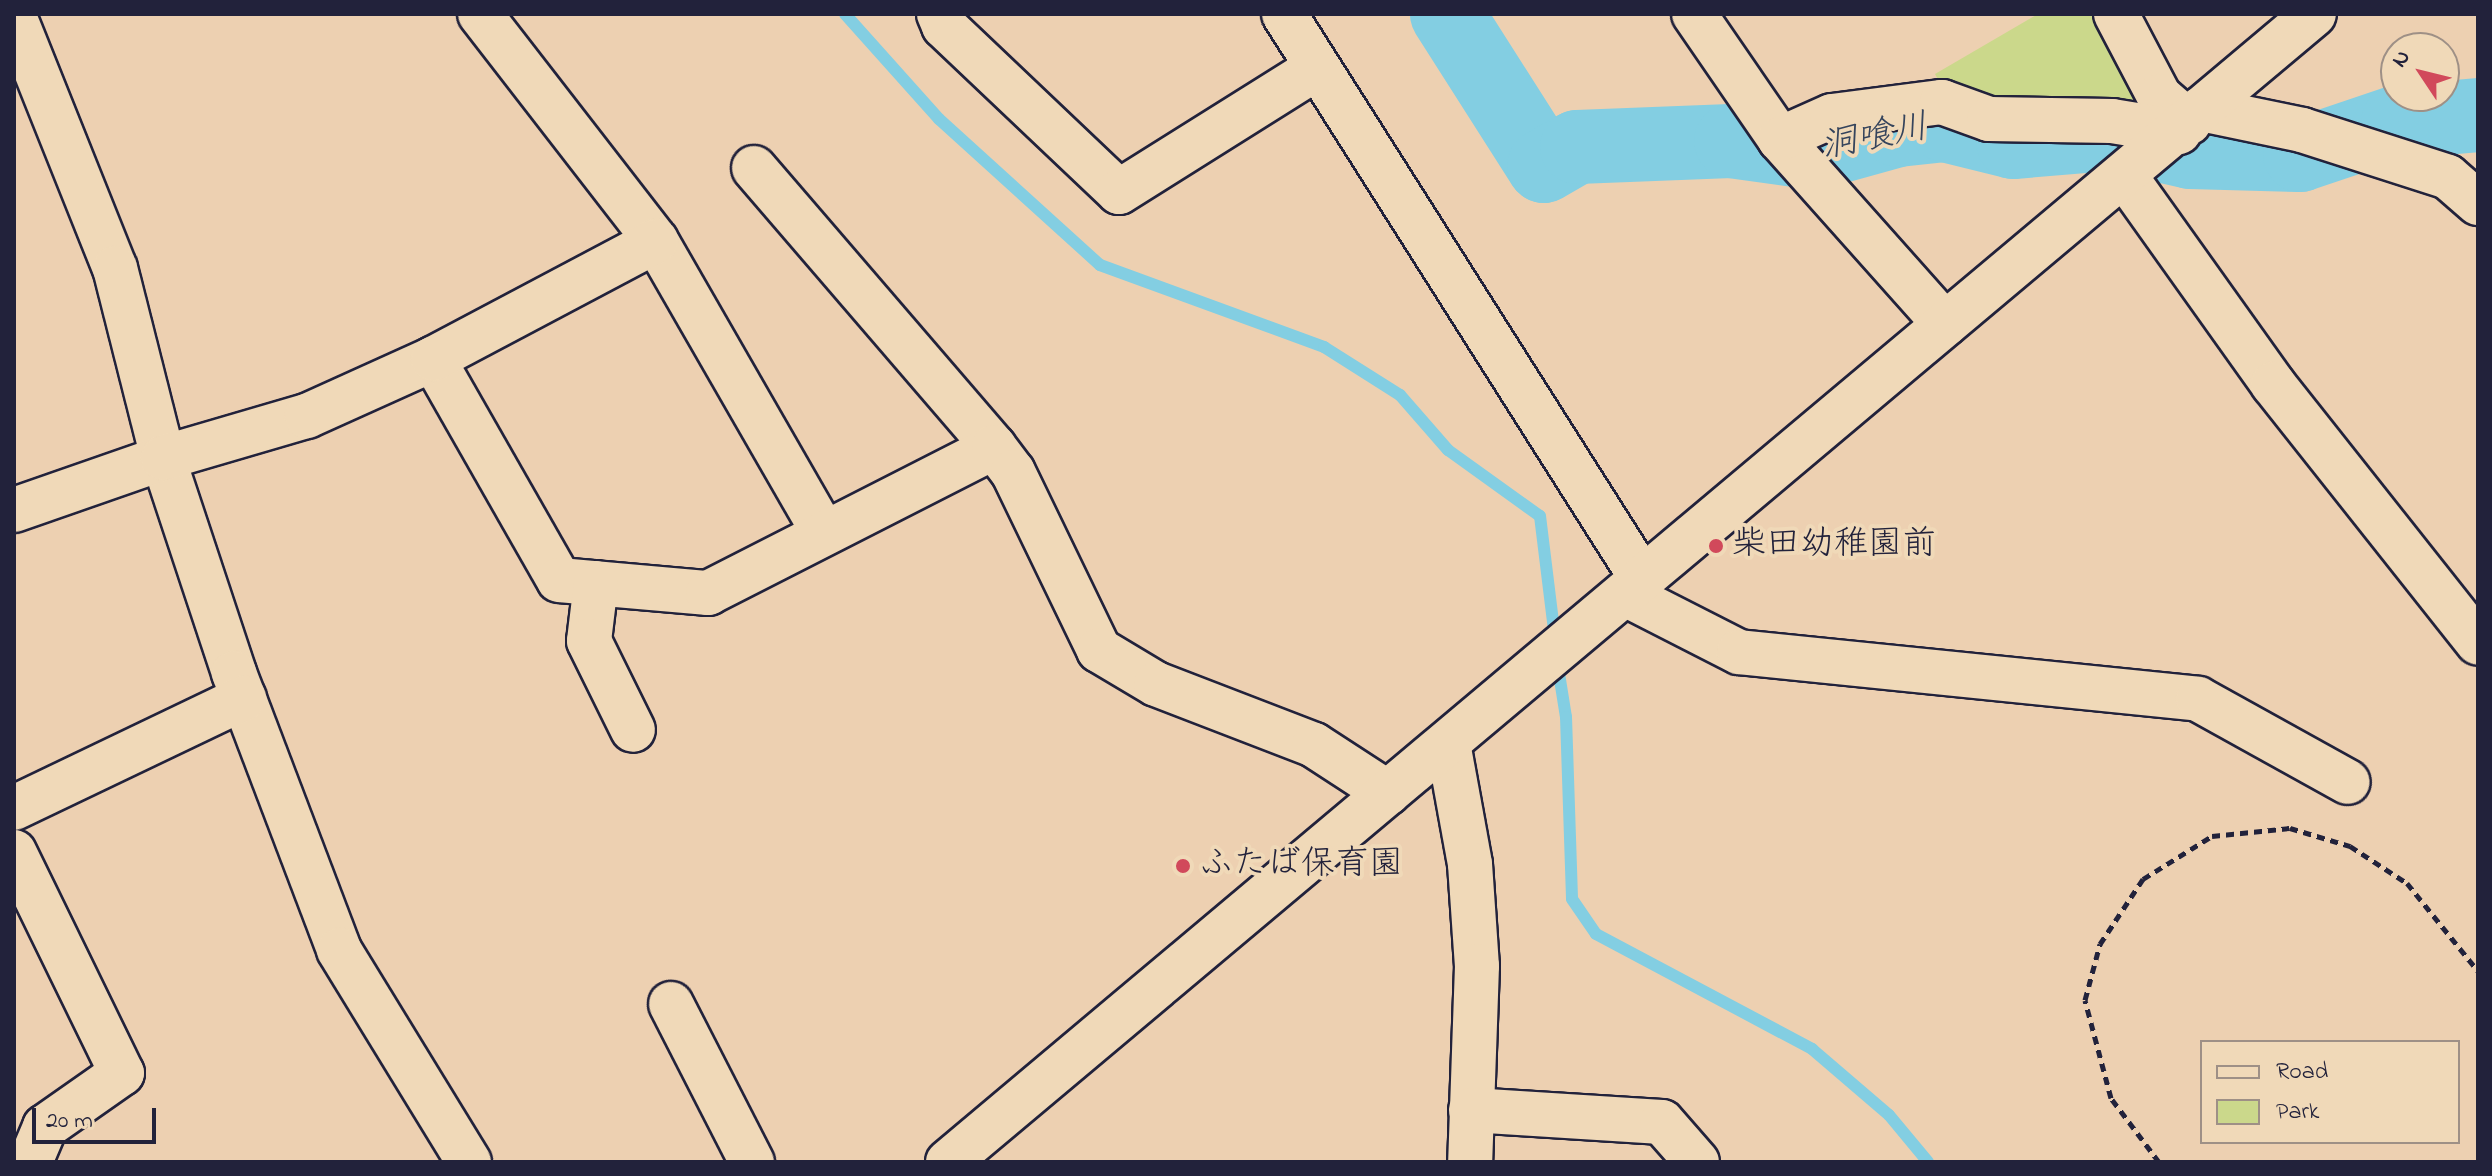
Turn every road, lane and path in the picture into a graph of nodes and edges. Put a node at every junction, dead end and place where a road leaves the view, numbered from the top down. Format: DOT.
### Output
graph roads {
  1 [pos="480,14"];
  2 [pos="939,14"];
  3 [pos="1284,14"];
  4 [pos="1694,14"];
  5 [pos="2116,14"];
  6 [pos="2314,14"];
  7 [pos="14,16"];
  8 [pos="1317,68"];
  9 [pos="2190,121"];
  10 [pos="1780,139"];
  11 [pos="754,168"];
  12 [pos="2124,175"];
  13 [pos="2478,203"];
  14 [pos="656,241"];
  15 [pos="1945,324"];
  16 [pos="433,359"];
  17 [pos="994,447"];
  18 [pos="163,458"];
  19 [pos="14,510"];
  20 [pos="823,532"];
  21 [pos="596,583"];
  22 [pos="1634,587"];
  23 [pos="2478,643"];
  24 [pos="244,698"];
  25 [pos="633,730"];
  26 [pos="1448,743"];
  27 [pos="2348,782"];
  28 [pos="1388,793"];
  29 [pos="14,808"];
  30 [pos="14,852"];
  31 [pos="2478,971"];
  32 [pos="671,1004"];
  33 [pos="1471,1110"];
  34 [pos="30,1162"];
  35 [pos="469,1162"];
  36 [pos="752,1162"];
  37 [pos="948,1162"];
  38 [pos="1470,1162"];
  39 [pos="1697,1162"];
  40 [pos="2159,1162"];
  1 -- 14 [label="street"];
  2 -- 8 [label="street"];
  3 -- 8 [label="street"];
  4 -- 10 [label="street"];
  5 -- 9 [label="street"];
  6 -- 9 [label="street"];
  7 -- 18 [label="street"];
  8 -- 22 [label="street"];
  9 -- 10 [label="street"];
  9 -- 12 [label="street"];
  9 -- 13 [label="street"];
  10 -- 15 [label="street"];
  11 -- 17 [label="street"];
  12 -- 15 [label="street"];
  12 -- 23 [label="street"];
  14 -- 16 [label="street"];
  14 -- 20 [label="street"];
  15 -- 22 [label="street"];
  16 -- 18 [label="street"];
  16 -- 21 [label="street"];
  17 -- 20 [label="street"];
  17 -- 28 [label="street"];
  18 -- 19 [label="street"];
  18 -- 24 [label="street"];
  20 -- 21 [label="street"];
  21 -- 25 [label="street"];
  22 -- 26 [label="street"];
  22 -- 27 [label="street"];
  24 -- 29 [label="street"];
  24 -- 35 [label="street"];
  26 -- 28 [label="street"];
  26 -- 33 [label="street"];
  28 -- 37 [label="street"];
  30 -- 34 [label="street"];
  31 -- 40 [label="path"];
  32 -- 36 [label="street"];
  33 -- 38 [label="street"];
  33 -- 39 [label="street"];
}
